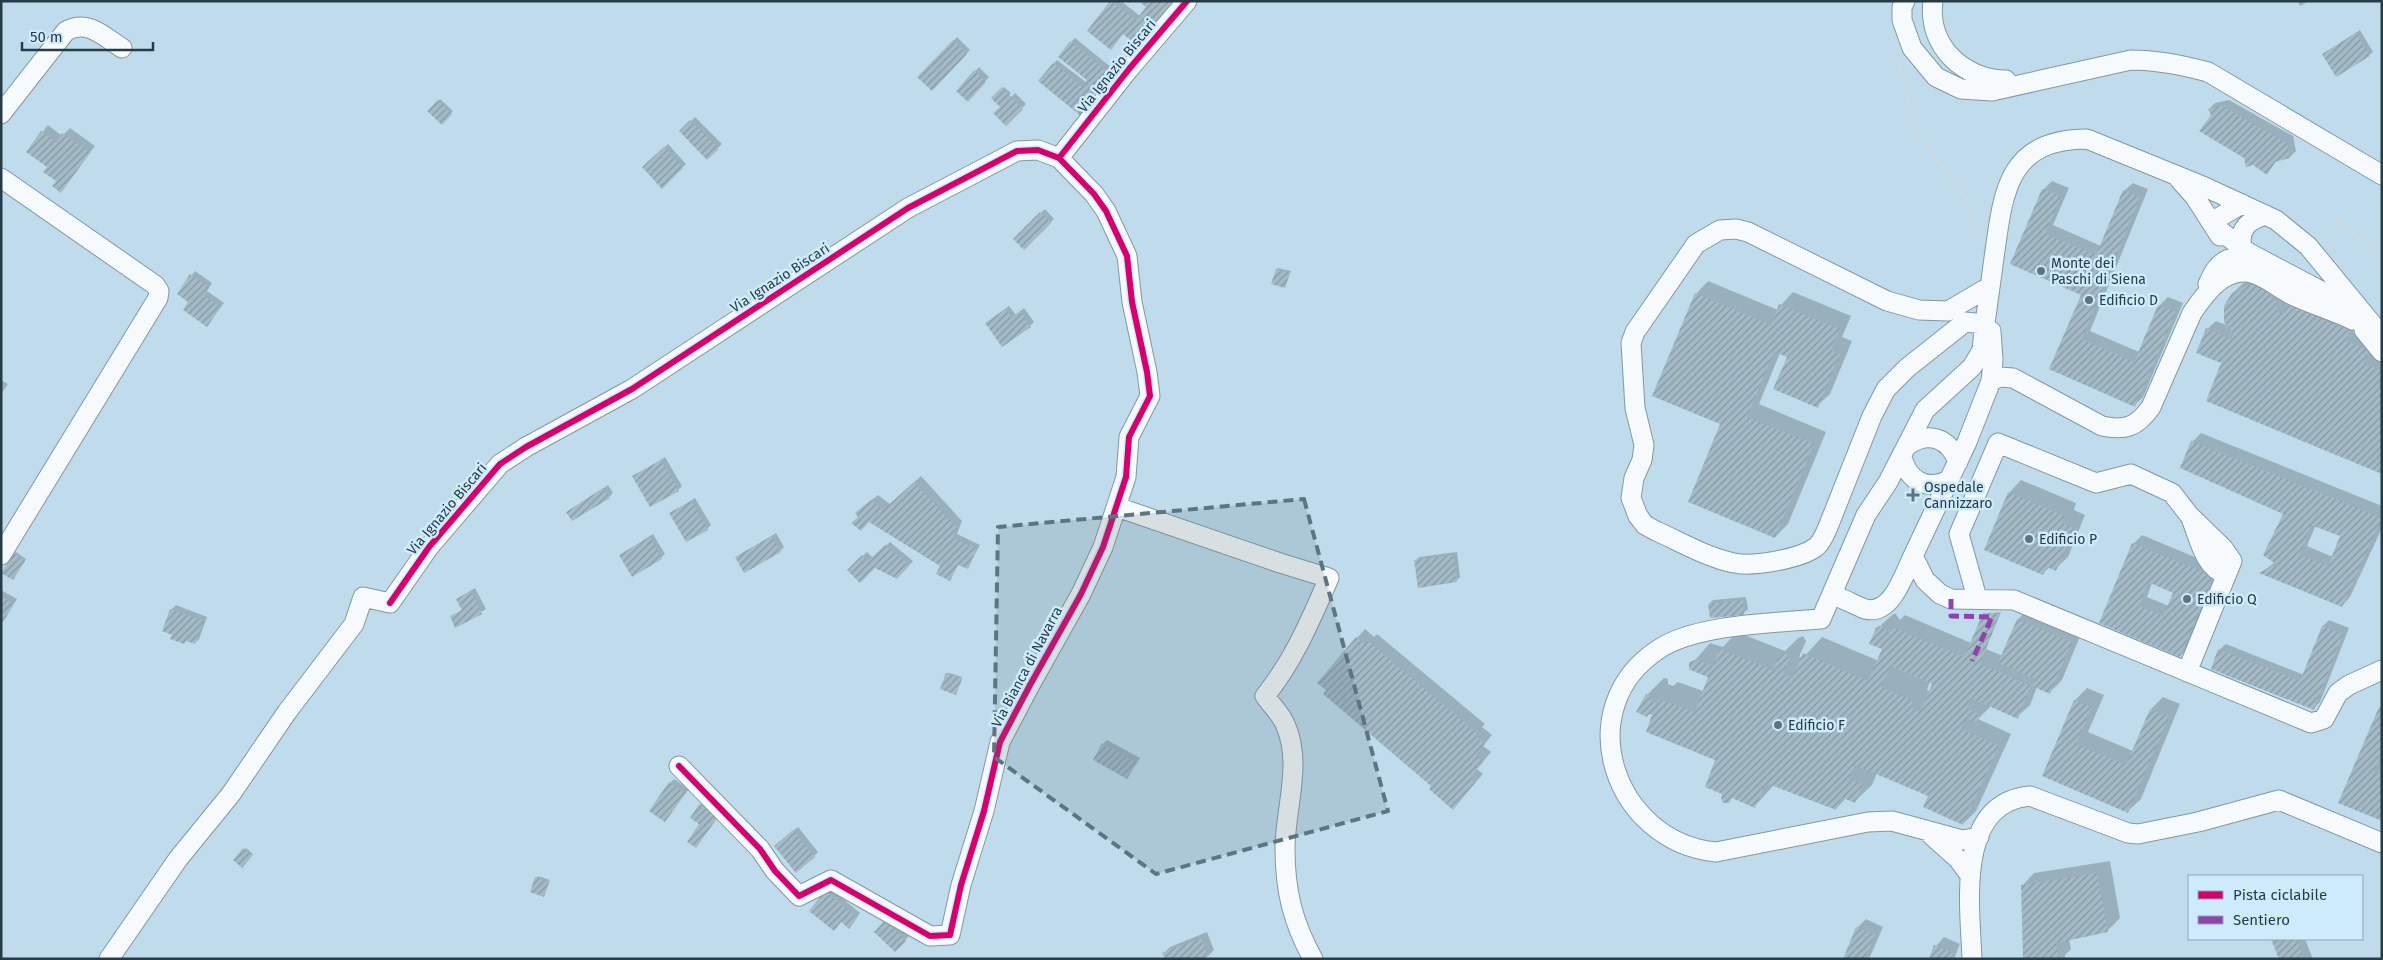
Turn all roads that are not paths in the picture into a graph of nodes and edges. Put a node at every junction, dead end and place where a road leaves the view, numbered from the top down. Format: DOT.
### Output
graph roads {
  1 [pos="1187,1"];
  2 [pos="1906,1"];
  3 [pos="1933,1"];
  4 [pos="1935,25"];
  5 [pos="122,48"];
  6 [pos="2035,80"];
  7 [pos="1,114"];
  8 [pos="1059,158"];
  9 [pos="2382,175"];
  10 [pos="2177,176"];
  11 [pos="1,178"];
  12 [pos="2242,204"];
  13 [pos="2271,217"];
  14 [pos="2213,224"];
  15 [pos="2242,248"];
  16 [pos="2306,250"];
  17 [pos="2290,273"];
  18 [pos="1988,293"];
  19 [pos="2338,306"];
  20 [pos="1969,318"];
  21 [pos="2368,326"];
  22 [pos="2382,352"];
  23 [pos="1972,367"];
  24 [pos="1992,376"];
  25 [pos="1905,451"];
  26 [pos="1958,462"];
  27 [pos="1949,480"];
  28 [pos="1118,507"];
  29 [pos="1,555"];
  30 [pos="1913,556"];
  31 [pos="1833,594"];
  32 [pos="1977,598"];
  33 [pos="2382,670"];
  34 [pos="2187,672"];
  35 [pos="679,766"];
  36 [pos="1920,828"];
  37 [pos="1979,837"];
  38 [pos="2382,843"];
  39 [pos="1969,874"];
  40 [pos="109,959"];
  41 [pos="1314,959"];
  42 [pos="1972,959"];
  1 -- 8 [label="street, Via Ignazio Biscari"];
  2 -- 4 [label="street"];
  2 -- 6 [label="street"];
  3 -- 4 [label="street"];
  4 -- 6 [label="street"];
  5 -- 7 [label="street"];
  6 -- 9 [label="street"];
  8 -- 28 [label="street, Via Bianca di Navarra"];
  8 -- 40 [label="street, Via Ignazio Biscari"];
  10 -- 12 [label="street"];
  10 -- 14 [label="street"];
  10 -- 18 [label="street"];
  11 -- 29 [label="street"];
  12 -- 13 [label="street"];
  12 -- 14 [label="street"];
  13 -- 15 [label="street"];
  13 -- 16 [label="street"];
  14 -- 15 [label="street"];
  14 -- 19 [label="street"];
  15 -- 17 [label="street"];
  16 -- 17 [label="street"];
  16 -- 21 [label="street"];
  17 -- 19 [label="street"];
  18 -- 20 [label="street"];
  18 -- 20 [label="street"];
  18 -- 24 [label="street"];
  19 -- 21 [label="street"];
  20 -- 20 [label="street"];
  20 -- 23 [label="street"];
  21 -- 22 [label="street"];
  21 -- 24 [label="street"];
  23 -- 24 [label="street"];
  23 -- 25 [label="street"];
  24 -- 26 [label="street"];
  25 -- 26 [label="street"];
  25 -- 27 [label="street"];
  25 -- 31 [label="street"];
  26 -- 27 [label="street"];
  27 -- 30 [label="street"];
  28 -- 35 [label="street, Via Bianca di Navarra"];
  28 -- 41 [label="street"];
  30 -- 31 [label="street"];
  30 -- 32 [label="street"];
  31 -- 36 [label="street"];
  32 -- 34 [label="street"];
  32 -- 34 [label="street"];
  33 -- 34 [label="street"];
  36 -- 37 [label="street"];
  36 -- 39 [label="street"];
  37 -- 38 [label="street"];
  37 -- 39 [label="street"];
  39 -- 42 [label="street"];
}
